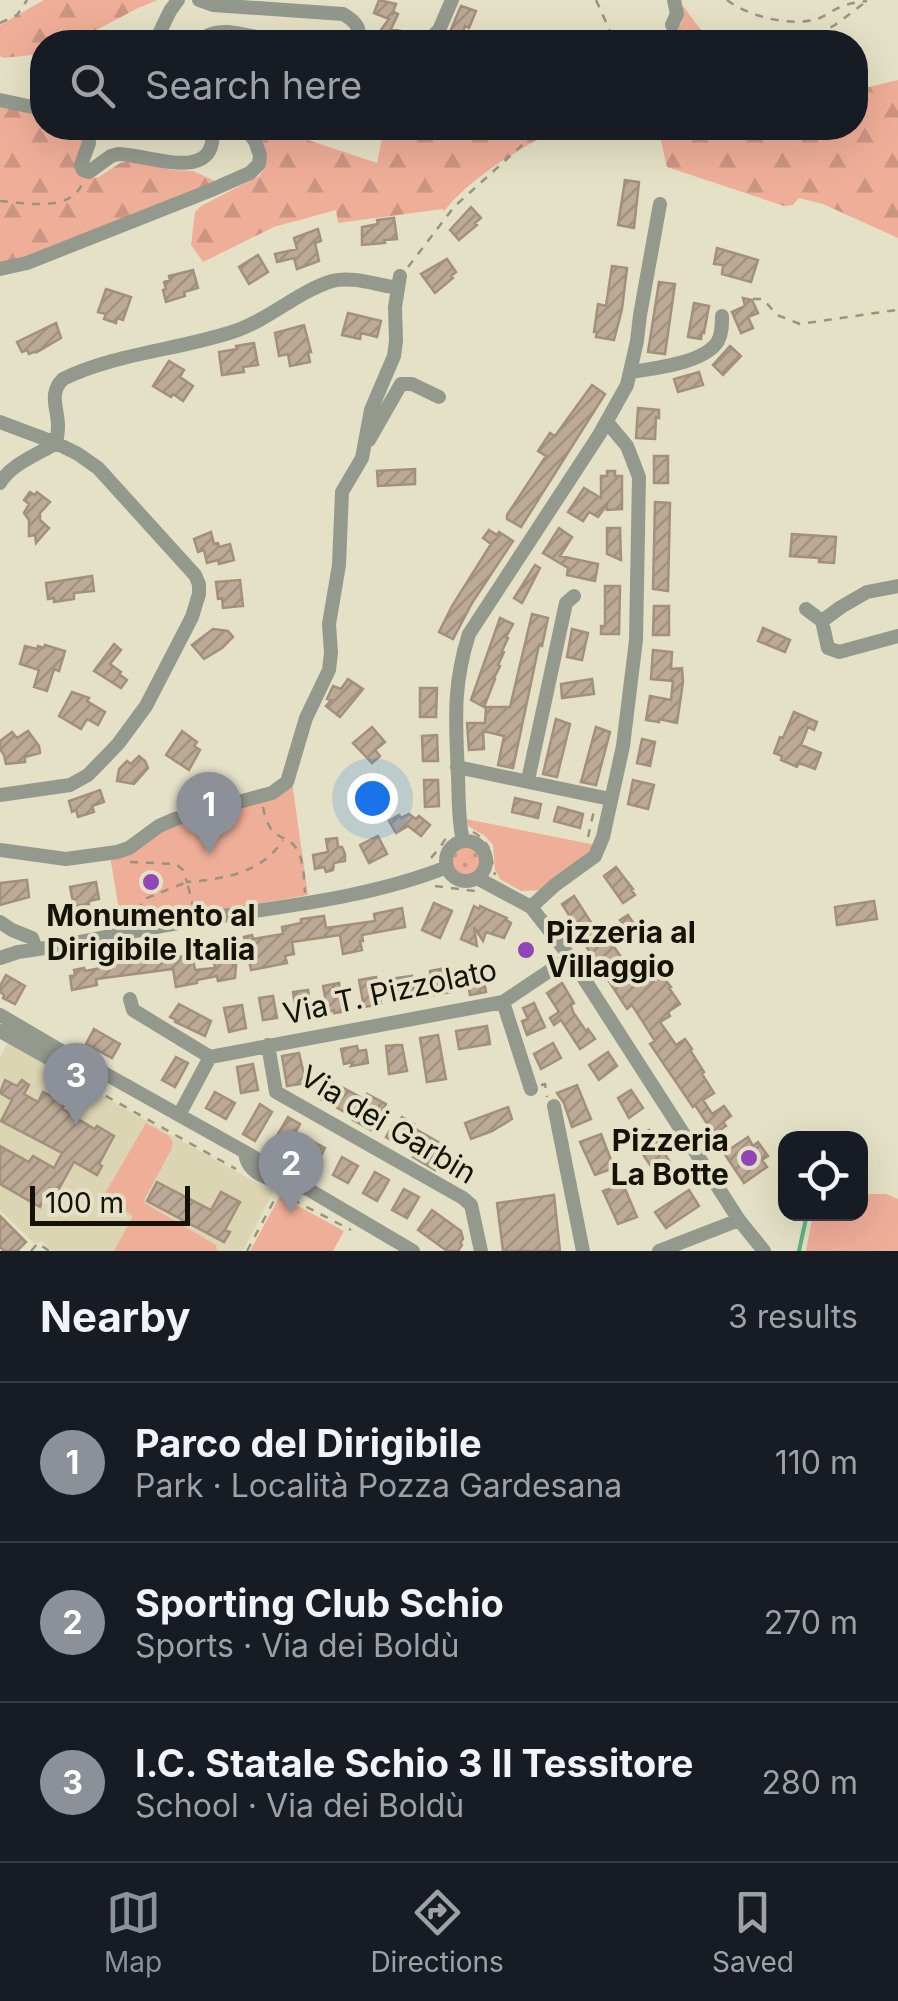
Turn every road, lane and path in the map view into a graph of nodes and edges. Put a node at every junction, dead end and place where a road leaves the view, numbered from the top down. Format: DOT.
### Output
graph roads {
  1 [pos="27,0"];
  2 [pos="178,0"];
  3 [pos="199,0"];
  4 [pos="452,0"];
  5 [pos="596,0"];
  6 [pos="674,0"];
  7 [pos="727,0"];
  8 [pos="868,0"];
  9 [pos="0,23"];
  10 [pos="672,25"];
  11 [pos="161,30"];
  12 [pos="360,30"];
  13 [pos="439,30"];
  14 [pos="610,30"];
  15 [pos="663,30"];
  16 [pos="825,30"];
  17 [pos="0,100"];
  18 [pos="30,106"];
  19 [pos="88,140"];
  20 [pos="212,140"];
  21 [pos="255,140"];
  22 [pos="528,140"];
  23 [pos="94,170"];
  24 [pos="0,201"];
  25 [pos="660,204"];
  26 [pos="0,268"];
  27 [pos="397,281"];
  28 [pos="753,299"];
  29 [pos="898,313"];
  30 [pos="722,316"];
  31 [pos="632,372"];
  32 [pos="438,397"];
  33 [pos="0,422"];
  34 [pos="606,422"];
  35 [pos="56,443"];
  36 [pos="364,450"];
  37 [pos="0,483"];
  38 [pos="898,586"];
  39 [pos="574,596"];
  40 [pos="806,610"];
  41 [pos="822,622"];
  42 [pos="898,636"];
  43 [pos="458,766"];
  44 [pos="528,780"];
  45 [pos="0,795"];
  46 [pos="262,796"];
  47 [pos="603,801"];
  48 [pos="451,826"];
  49 [pos="465,835"];
  50 [pos="283,840"];
  51 [pos="588,841"];
  52 [pos="0,850"];
  53 [pos="117,852"];
  54 [pos="440,870"];
  55 [pos="498,881"];
  56 [pos="187,882"];
  57 [pos="477,885"];
  58 [pos="310,897"];
  59 [pos="531,906"];
  60 [pos="196,920"];
  61 [pos="0,922"];
  62 [pos="160,923"];
  63 [pos="36,950"];
  64 [pos="570,957"];
  65 [pos="0,958"];
  66 [pos="130,999"];
  67 [pos="503,1002"];
  68 [pos="0,1015"];
  69 [pos="0,1031"];
  70 [pos="268,1046"];
  71 [pos="210,1058"];
  72 [pos="74,1059"];
  73 [pos="60,1075"];
  74 [pos="530,1089"];
  75 [pos="554,1106"];
  76 [pos="179,1114"];
  77 [pos="245,1174"];
  78 [pos="739,1220"];
  79 [pos="359,1234"];
  80 [pos="31,1251"];
  81 [pos="48,1251"];
  82 [pos="247,1251"];
  83 [pos="413,1251"];
  84 [pos="481,1251"];
  85 [pos="584,1251"];
  86 [pos="659,1251"];
  87 [pos="764,1251"];
  1 -- 9 [label="path"];
  2 -- 11 [label="street"];
  3 -- 12 [label="street"];
  4 -- 13 [label="street"];
  5 -- 14 [label="path"];
  6 -- 10 [label="street"];
  7 -- 8 [label="path"];
  8 -- 16 [label="path"];
  10 -- 15 [label="path"];
  17 -- 18 [label="street"];
  19 -- 23 [label="street"];
  20 -- 23 [label="street"];
  21 -- 26 [label="street"];
  22 -- 27 [label="path"];
  23 -- 24 [label="path"];
  25 -- 31 [label="street"];
  27 -- 35 [label="street"];
  27 -- 36 [label="street"];
  28 -- 29 [label="path"];
  30 -- 31 [label="street"];
  31 -- 34 [label="street"];
  32 -- 36 [label="street"];
  33 -- 35 [label="street"];
  34 -- 43 [label="street"];
  34 -- 47 [label="street"];
  35 -- 37 [label="street"];
  35 -- 45 [label="street"];
  36 -- 46 [label="street"];
  38 -- 41 [label="street"];
  39 -- 44 [label="street"];
  40 -- 41 [label="street"];
  41 -- 42 [label="street"];
  43 -- 44 [label="street"];
  43 -- 49 [label="street"];
  44 -- 47 [label="street"];
  46 -- 50 [label="path"];
  46 -- 53 [label="street"];
  47 -- 51 [label="path"];
  47 -- 59 [label="street"];
  48 -- 54 [label="path"];
  49 -- 54 [label="street"];
  49 -- 55 [label="path"];
  49 -- 57 [label="street"];
  50 -- 56 [label="path"];
  50 -- 58 [label="path"];
  52 -- 53 [label="street"];
  53 -- 56 [label="path"];
  54 -- 57 [label="street"];
  54 -- 57 [label="path"];
  54 -- 60 [label="street"];
  56 -- 60 [label="path"];
  56 -- 62 [label="path"];
  57 -- 59 [label="street"];
  59 -- 64 [label="street"];
  60 -- 63 [label="street"];
  61 -- 63 [label="street"];
  63 -- 65 [label="street"];
  64 -- 67 [label="street, Via T. Pizzolato"];
  64 -- 78 [label="street"];
  66 -- 71 [label="street"];
  67 -- 70 [label="street, Via T. Pizzolato"];
  67 -- 74 [label="street"];
  68 -- 72 [label="street"];
  69 -- 72 [label="street"];
  70 -- 71 [label="street, Via T. Pizzolato"];
  70 -- 84 [label="street, Via dei Garbin"];
  71 -- 76 [label="street"];
  72 -- 76 [label="street"];
  73 -- 77 [label="path"];
  74 -- 75 [label="path"];
  75 -- 85 [label="street"];
  76 -- 83 [label="street"];
  78 -- 86 [label="street"];
  78 -- 87 [label="street"];
  79 -- 82 [label="path"];
  80 -- 81 [label="path"];
}
